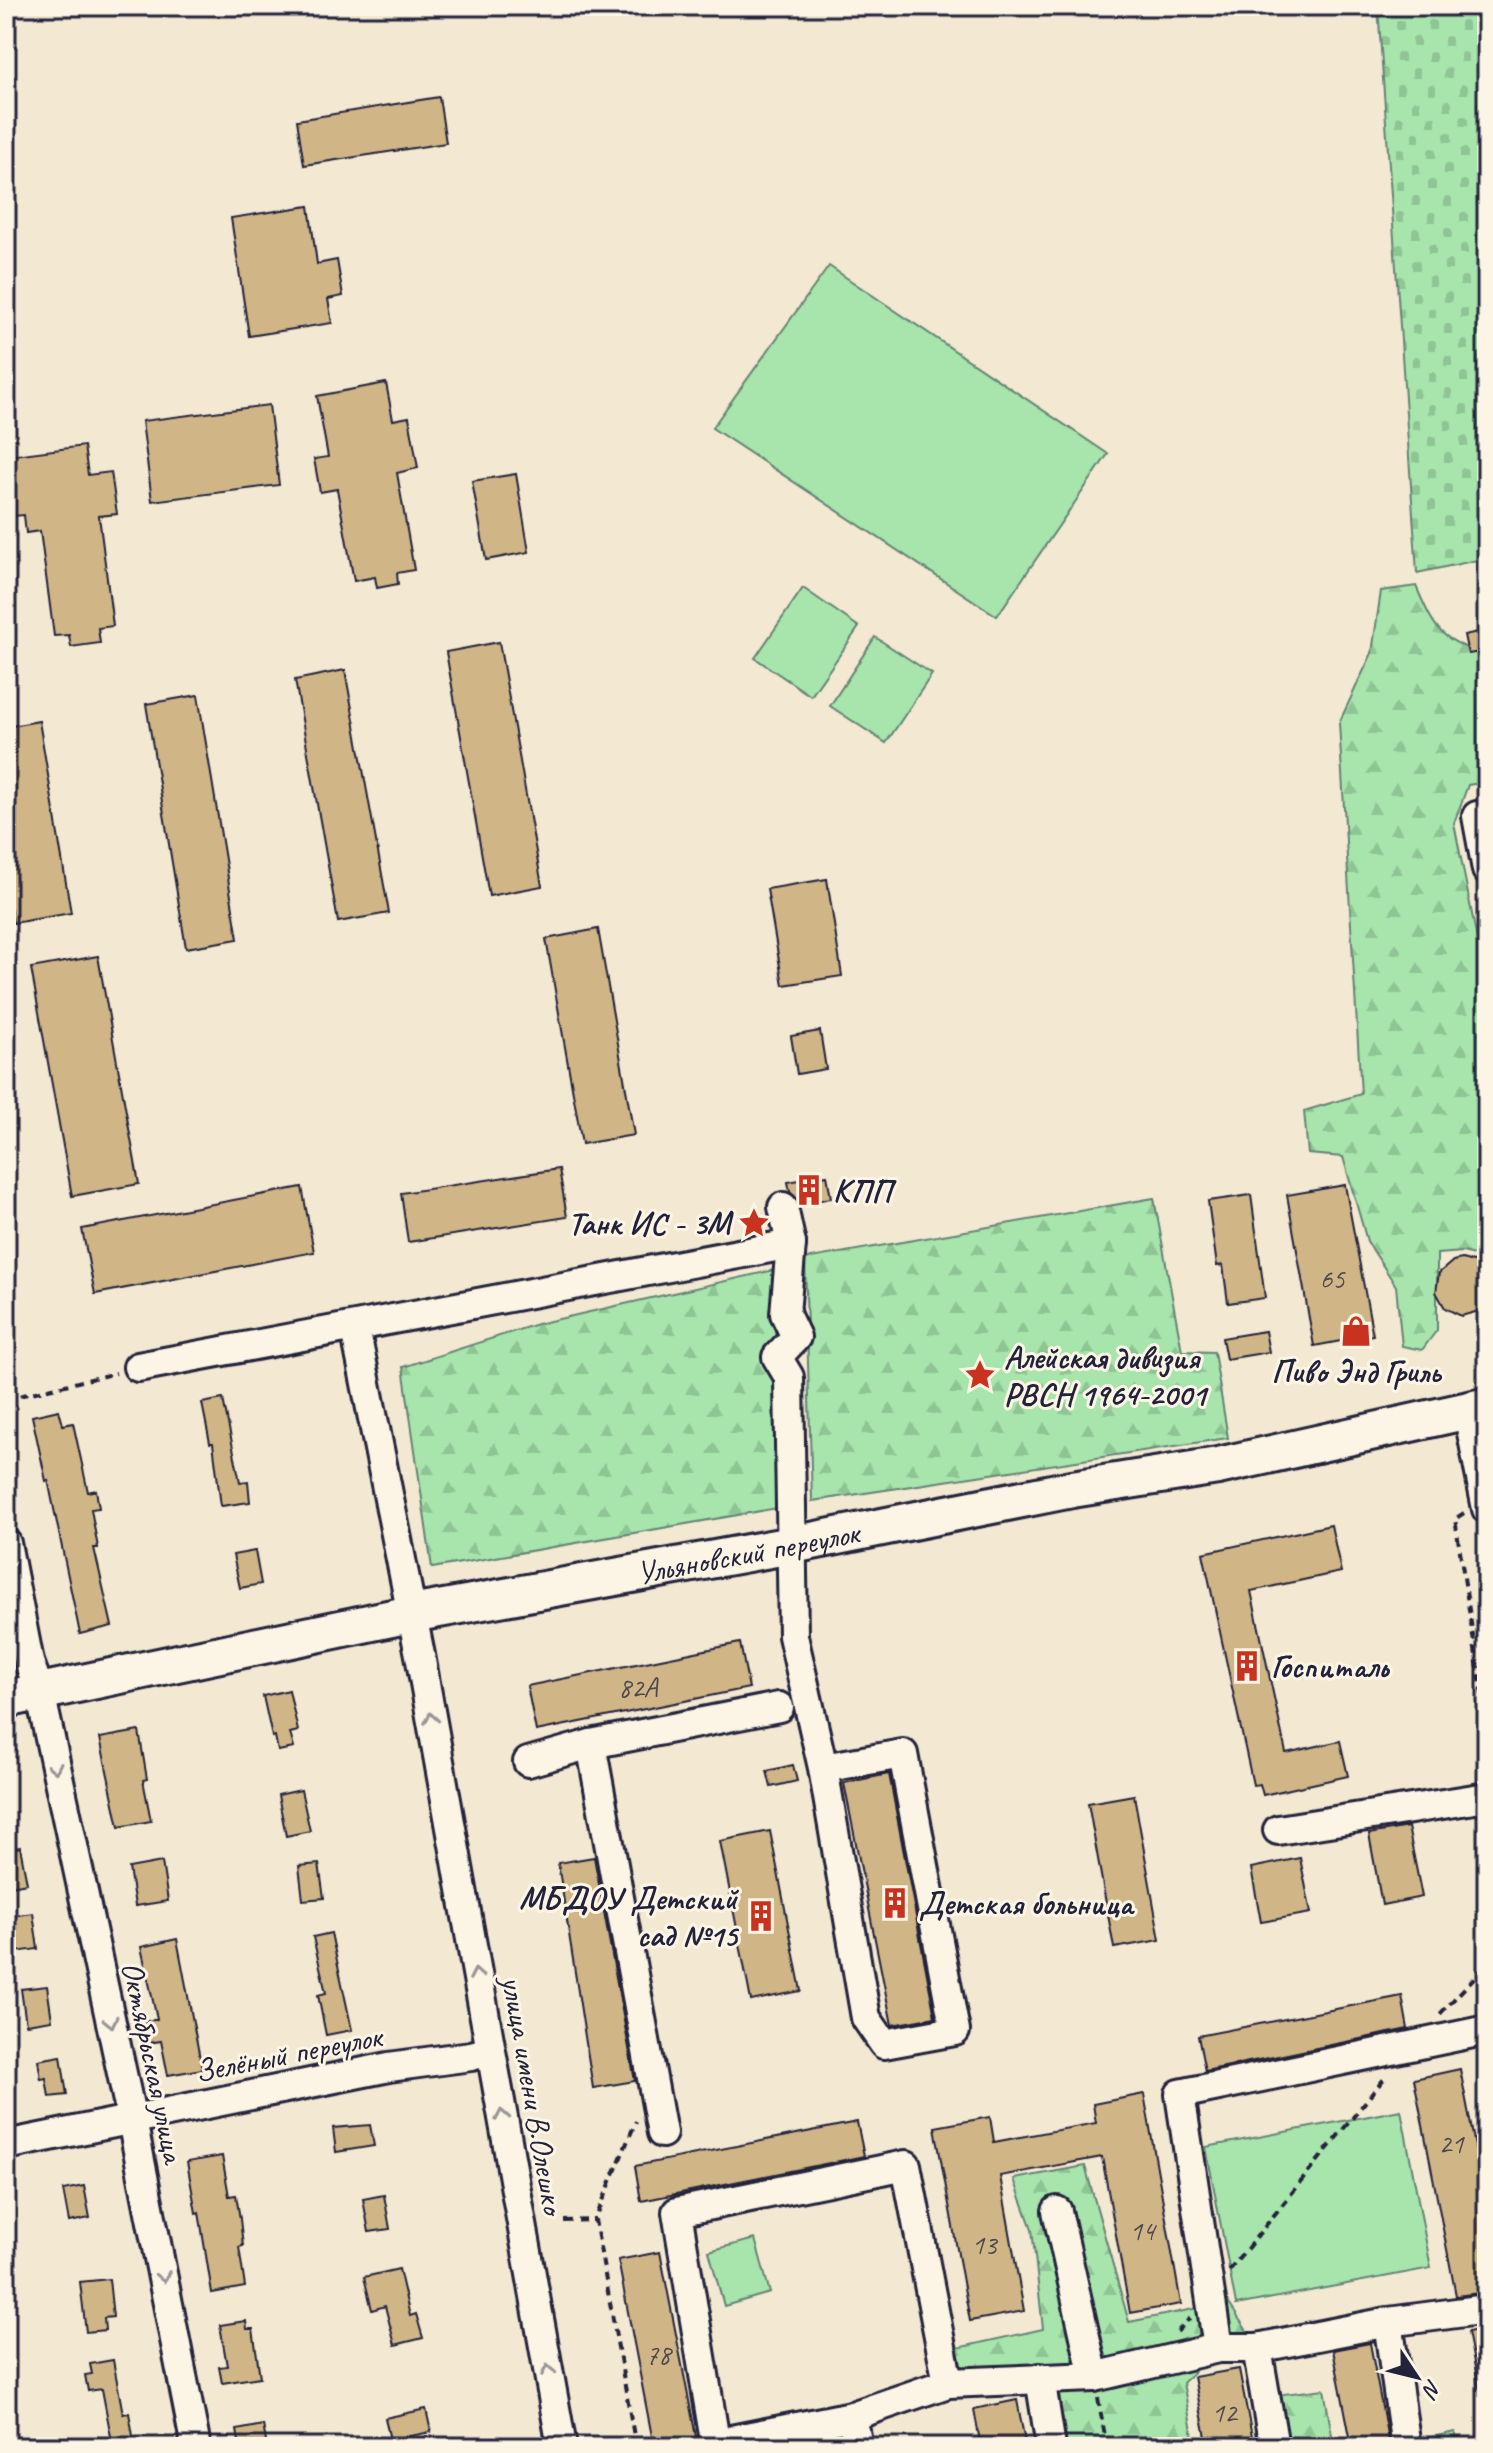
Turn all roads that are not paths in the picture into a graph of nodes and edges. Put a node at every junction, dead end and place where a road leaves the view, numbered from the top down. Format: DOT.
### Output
graph roads {
  1 [pos="1477,816"];
  2 [pos="1487,870"];
  3 [pos="783,1207"];
  4 [pos="791,1244"];
  5 [pos="355,1328"];
  6 [pos="138,1367"];
  7 [pos="1478,1409"];
  8 [pos="1476,1510"];
  9 [pos="6,1543"];
  10 [pos="792,1545"];
  11 [pos="411,1614"];
  12 [pos="23,1695"];
  13 [pos="779,1707"];
  14 [pos="591,1744"];
  15 [pos="528,1762"];
  16 [pos="823,1768"];
  17 [pos="1487,1797"];
  18 [pos="1278,1830"];
  19 [pos="1487,2030"];
  20 [pos="490,2051"];
  21 [pos="132,2120"];
  22 [pos="662,2133"];
  23 [pos="6,2145"];
  24 [pos="1057,2211"];
  25 [pos="1487,2309"];
  26 [pos="1388,2322"];
  27 [pos="1218,2348"];
  28 [pos="1257,2348"];
  29 [pos="1094,2377"];
  30 [pos="1040,2378"];
  31 [pos="948,2383"];
  32 [pos="852,2416"];
  33 [pos="716,2445"];
  34 [pos="196,2447"];
  35 [pos="562,2447"];
  36 [pos="858,2447"];
  37 [pos="1051,2447"];
  38 [pos="1274,2447"];
  39 [pos="1406,2447"];
  1 -- 2 [label="street"];
  3 -- 4 [label="street"];
  4 -- 5 [label="street"];
  4 -- 10 [label="street"];
  5 -- 6 [label="street"];
  5 -- 11 [label="street, улица имени В.Олешко"];
  7 -- 8 [label="street"];
  7 -- 10 [label="main road, Ульяновский переулок"];
  9 -- 12 [label="street, Октябрьская улица"];
  10 -- 11 [label="main road, Ульяновский переулок"];
  10 -- 16 [label="street"];
  11 -- 12 [label="main road, Ульяновский переулок"];
  20 -- 11 [label="street, улица имени В.Олешко, one-way"];
  12 -- 21 [label="street, Октябрьская улица, one-way"];
  13 -- 14 [label="street"];
  14 -- 15 [label="street"];
  14 -- 22 [label="street"];
  16 -- 16 [label="street"];
  17 -- 18 [label="street"];
  19 -- 27 [label="street"];
  20 -- 21 [label="street, Зелёный переулок"];
  35 -- 20 [label="street, улица имени В.Олешко, one-way"];
  21 -- 23 [label="street, Зелёный переулок"];
  21 -- 34 [label="street, Октябрьская улица, one-way"];
  24 -- 29 [label="street"];
  25 -- 26 [label="street"];
  26 -- 28 [label="street"];
  26 -- 39 [label="street"];
  27 -- 28 [label="street"];
  27 -- 29 [label="street"];
  28 -- 38 [label="street"];
  29 -- 30 [label="street"];
  30 -- 31 [label="street"];
  30 -- 37 [label="street"];
  31 -- 32 [label="street"];
  31 -- 33 [label="street"];
  32 -- 33 [label="street"];
  32 -- 36 [label="street"];
}
